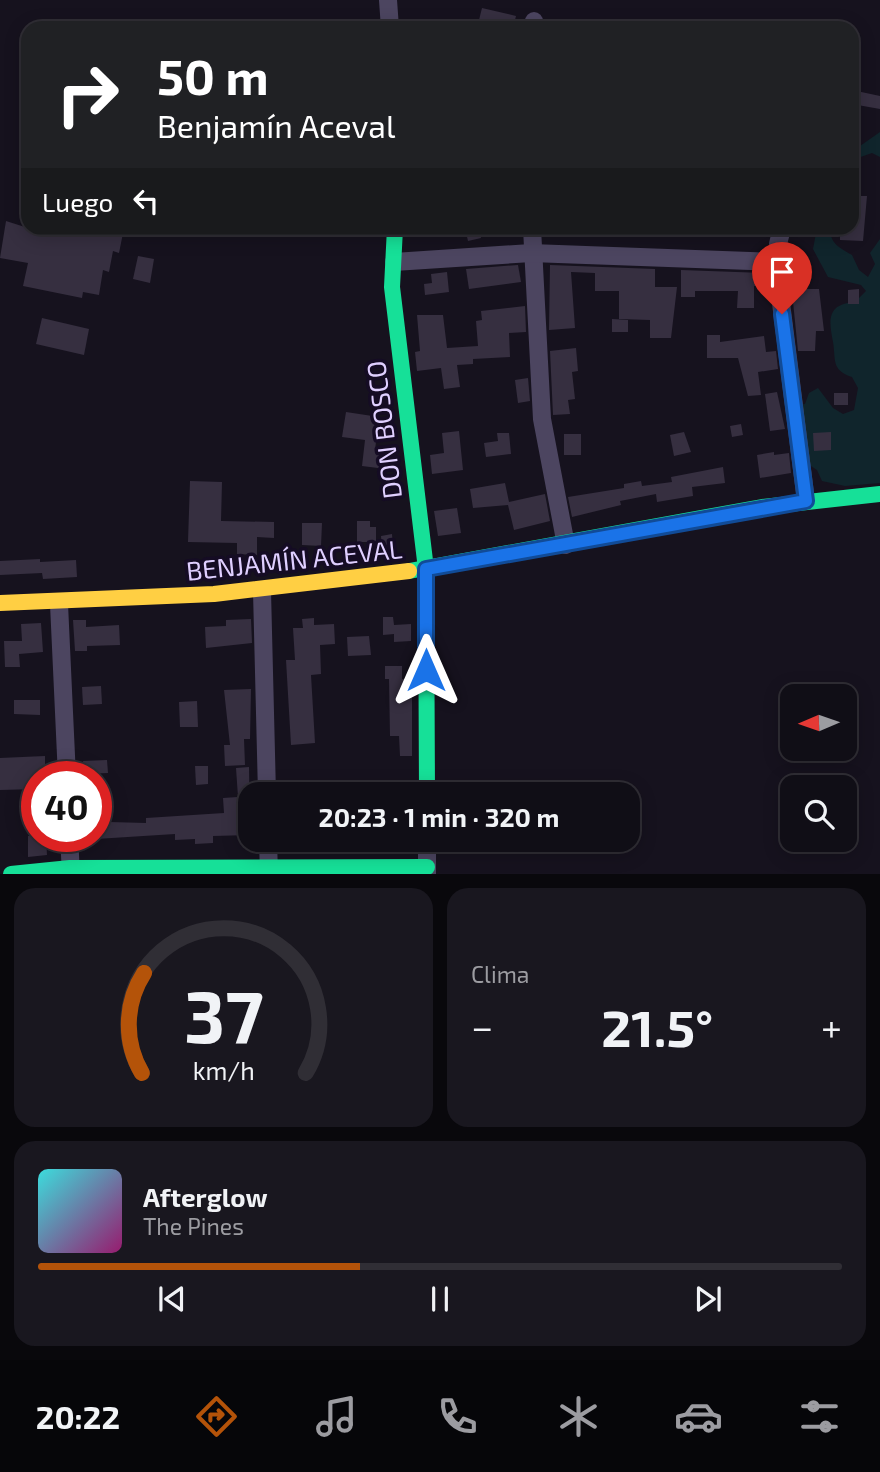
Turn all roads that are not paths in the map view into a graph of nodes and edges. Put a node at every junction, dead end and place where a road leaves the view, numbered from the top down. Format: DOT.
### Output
graph roads {
  1 [pos="388,0"];
  2 [pos="390,21"];
  3 [pos="395,235"];
  4 [pos="531,235"];
  5 [pos="781,235"];
  6 [pos="531,253"];
  7 [pos="394,262"];
  8 [pos="779,262"];
  9 [pos="880,494"];
  10 [pos="806,501"];
  11 [pos="566,545"];
  12 [pos="426,569"];
  13 [pos="262,591"];
  14 [pos="0,603"];
  15 [pos="59,604"];
  16 [pos="65,761"];
  17 [pos="267,782"];
  18 [pos="427,782"];
  19 [pos="69,852"];
  20 [pos="427,852"];
  21 [pos="269,869"];
  22 [pos="427,870"];
  23 [pos="70,871"];
  24 [pos="11,873"];
  1 -- 2 [label="street"];
  3 -- 7 [label="street, DON BOSCO"];
  4 -- 6 [label="street"];
  5 -- 8 [label="street"];
  6 -- 7 [label="street"];
  6 -- 8 [label="street"];
  6 -- 11 [label="street"];
  7 -- 12 [label="street, DON BOSCO"];
  8 -- 10 [label="street"];
  9 -- 10 [label="street, BENJAMÍN ACEVAL"];
  10 -- 11 [label="street, BENJAMÍN ACEVAL"];
  11 -- 12 [label="street, BENJAMÍN ACEVAL"];
  12 -- 13 [label="street, BENJAMÍN ACEVAL"];
  12 -- 18 [label="street, DON BOSCO"];
  13 -- 15 [label="street, BENJAMÍN ACEVAL"];
  13 -- 17 [label="street"];
  14 -- 15 [label="street, BENJAMÍN ACEVAL"];
  15 -- 16 [label="street"];
  19 -- 23 [label="street"];
  20 -- 22 [label="street"];
  21 -- 22 [label="street"];
  21 -- 23 [label="street"];
  23 -- 24 [label="street"];
}
